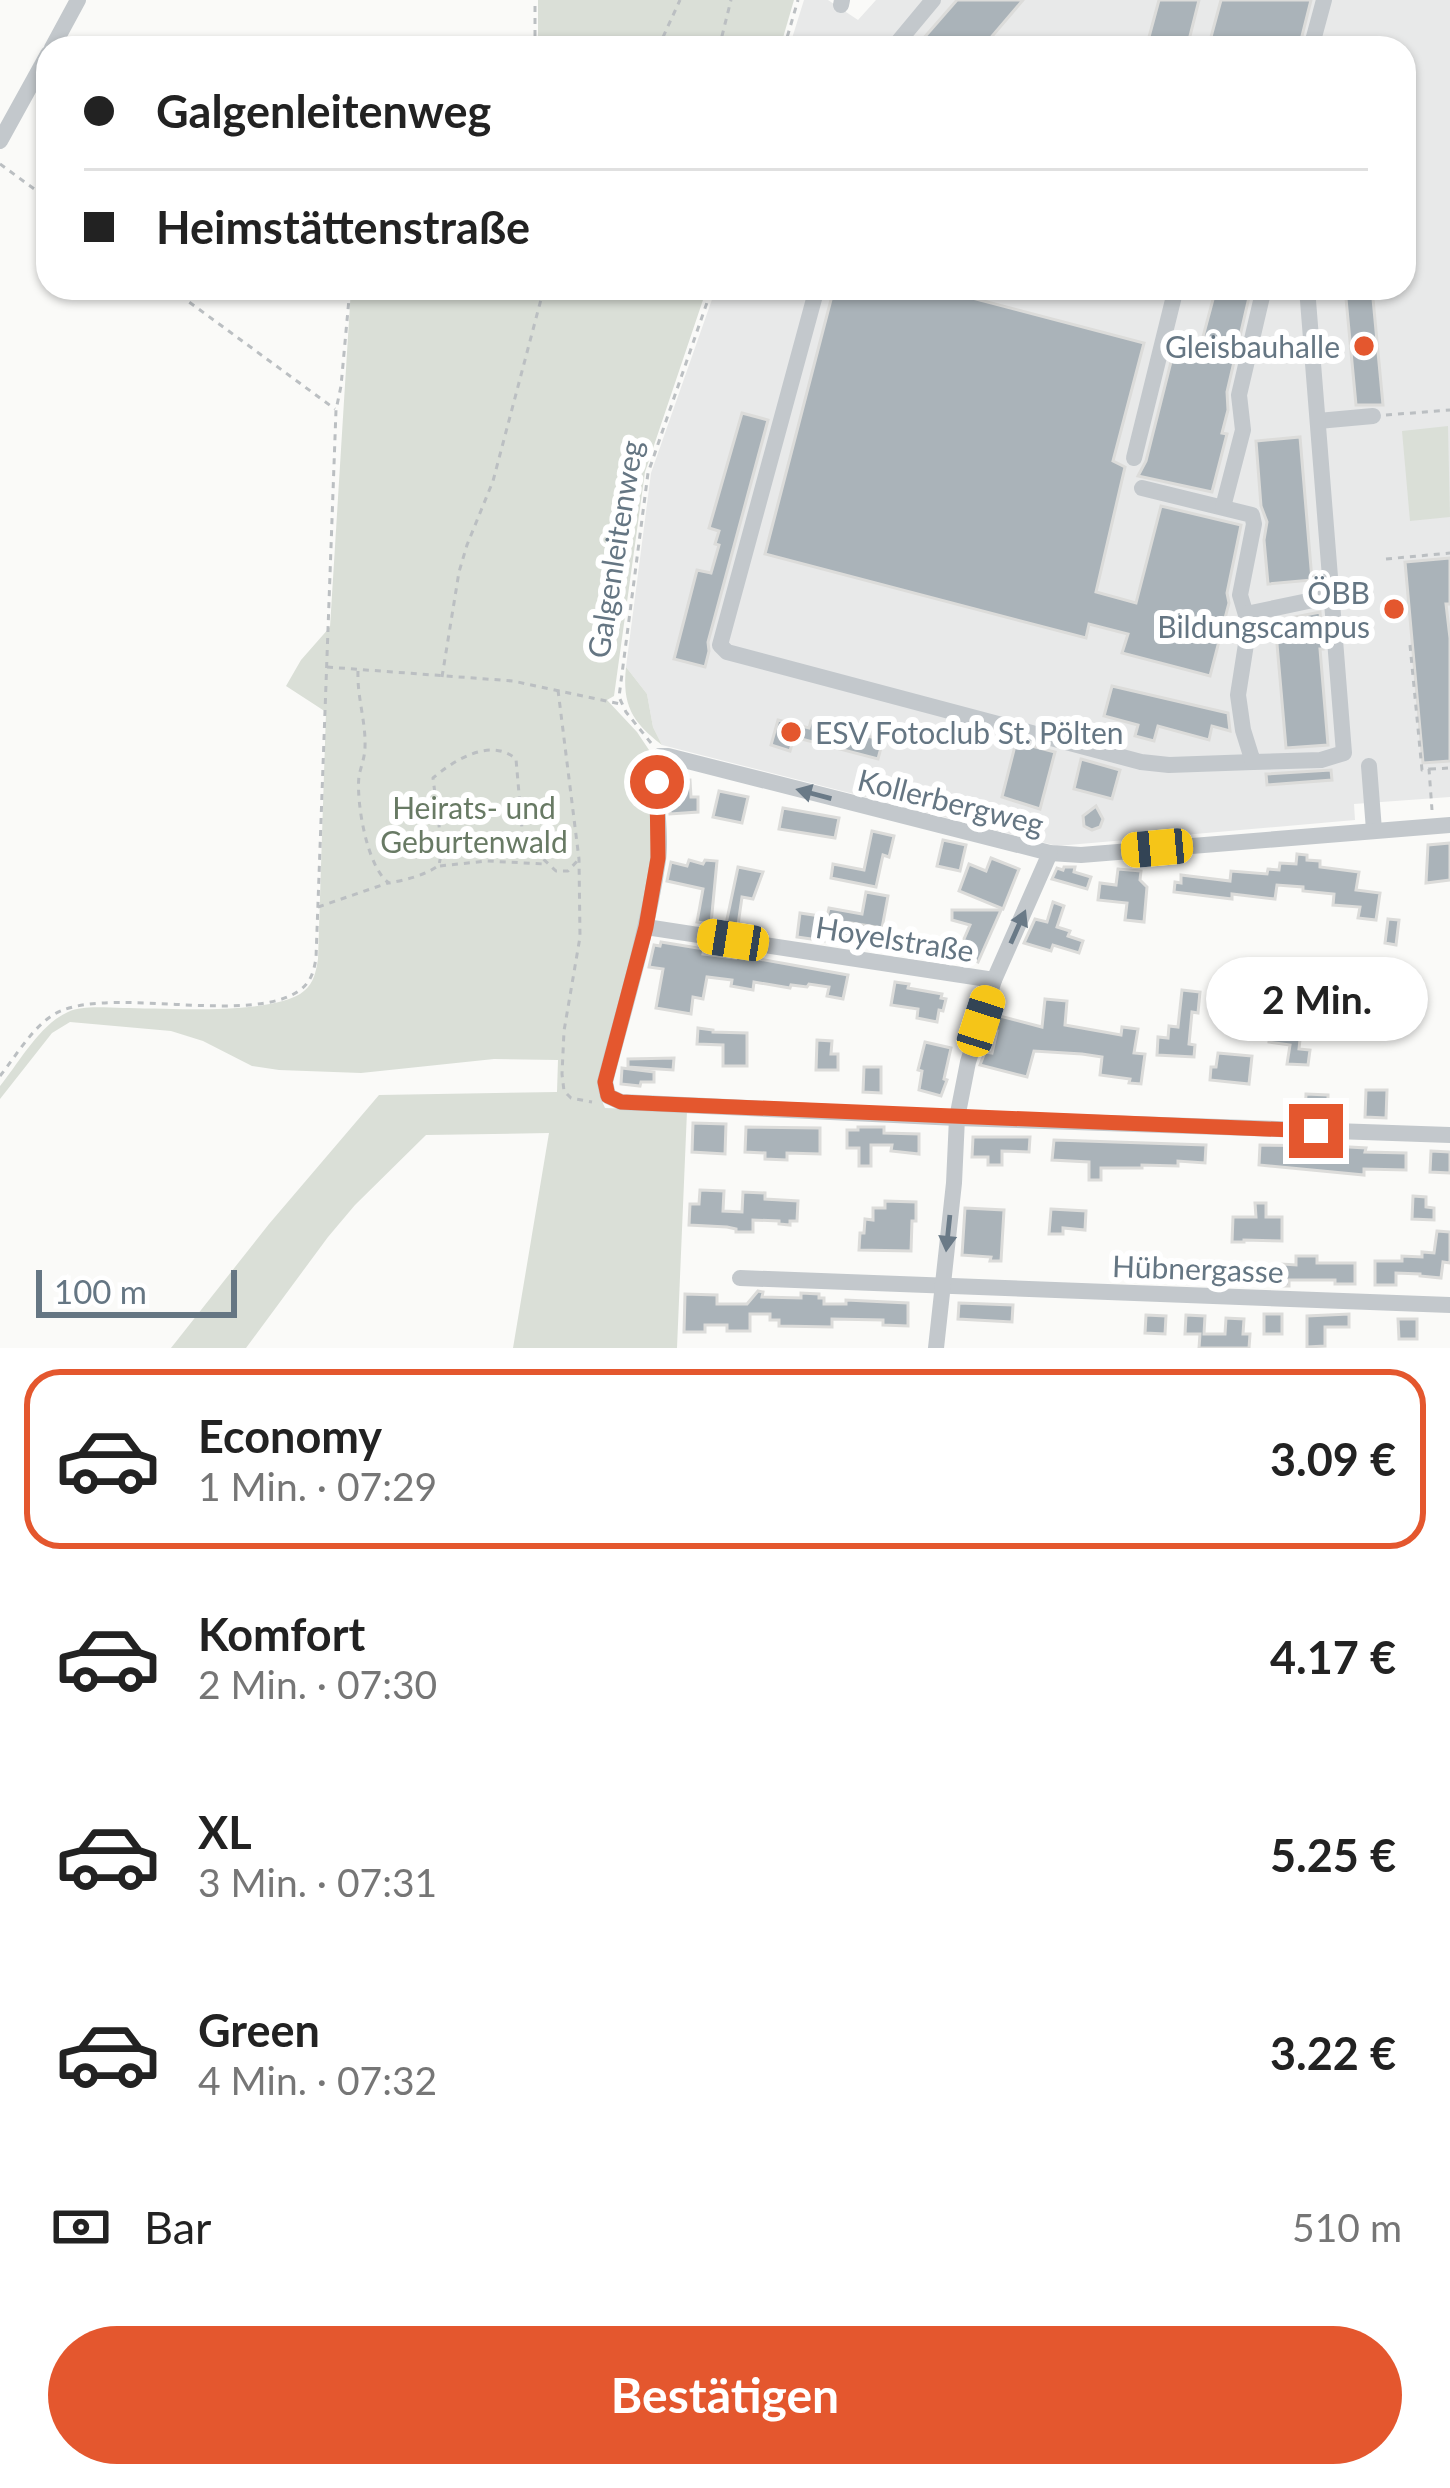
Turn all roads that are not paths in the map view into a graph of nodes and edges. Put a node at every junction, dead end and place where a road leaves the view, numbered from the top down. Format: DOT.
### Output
graph roads {
  1 [pos="78,0"];
  2 [pos="933,0"];
  3 [pos="1324,0"];
  4 [pos="58,36"];
  5 [pos="902,36"];
  6 [pos="1314,36"];
  7 [pos="36,76"];
  8 [pos="0,141"];
  9 [pos="814,300"];
  10 [pos="1173,300"];
  11 [pos="1261,300"];
  12 [pos="1307,300"];
  13 [pos="1373,416"];
  14 [pos="1318,421"];
  15 [pos="1134,458"];
  16 [pos="1142,488"];
  17 [pos="1223,507"];
  18 [pos="1332,596"];
  19 [pos="1246,614"];
  20 [pos="1253,762"];
  21 [pos="1369,766"];
  22 [pos="1441,825"];
  23 [pos="1374,830"];
  24 [pos="1050,853"];
  25 [pos="646,927"];
  26 [pos="994,980"];
  27 [pos="957,1118"];
  28 [pos="1450,1135"];
  29 [pos="740,1278"];
  30 [pos="943,1285"];
  31 [pos="1450,1305"];
  32 [pos="936,1348"];
  1 -- 4 [label="street"];
  2 -- 5 [label="street"];
  3 -- 6 [label="street"];
  7 -- 8 [label="street"];
  9 -- 20 [label="street"];
  10 -- 15 [label="street"];
  11 -- 17 [label="street"];
  12 -- 14 [label="street"];
  13 -- 14 [label="street"];
  14 -- 18 [label="street"];
  16 -- 17 [label="street"];
  17 -- 19 [label="street"];
  18 -- 19 [label="street"];
  18 -- 20 [label="street"];
  19 -- 20 [label="street"];
  21 -- 23 [label="street"];
  22 -- 23 [label="street, Kollerbergweg"];
  23 -- 24 [label="street, Kollerbergweg"];
  24 -- 25 [label="street, Kollerbergweg, one-way"];
  26 -- 24 [label="street, one-way"];
  25 -- 26 [label="street, Hoyelstraße"];
  25 -- 27 [label="street"];
  26 -- 27 [label="street"];
  27 -- 28 [label="street"];
  27 -- 30 [label="street, one-way"];
  29 -- 30 [label="street, Hübnergasse"];
  30 -- 31 [label="street, Hübnergasse"];
  30 -- 32 [label="street"];
}
